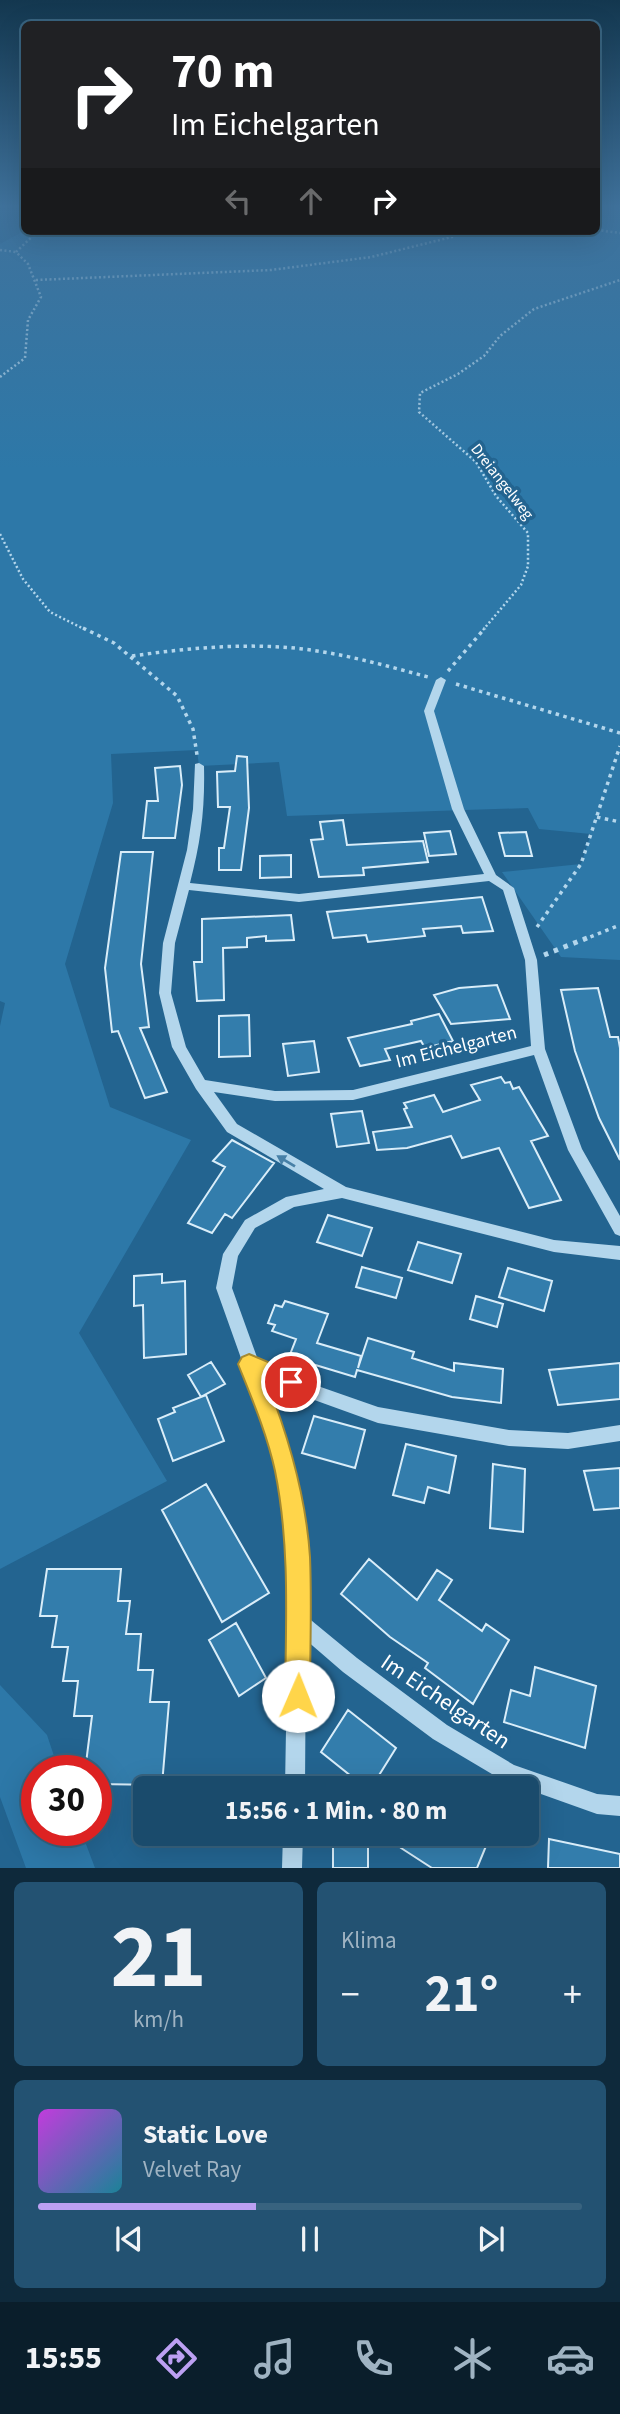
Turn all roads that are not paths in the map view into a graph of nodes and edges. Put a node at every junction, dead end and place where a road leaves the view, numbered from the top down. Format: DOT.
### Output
graph roads {
  1 [pos="441,680"];
  2 [pos="199,766"];
  3 [pos="491,877"];
  4 [pos="185,887"];
  5 [pos="538,1049"];
  6 [pos="201,1085"];
  7 [pos="342,1192"];
  8 [pos="620,1230"];
  9 [pos="620,1253"];
  10 [pos="249,1364"];
  11 [pos="620,1433"];
  12 [pos="299,1622"];
  13 [pos="295,1776"];
  14 [pos="620,1806"];
  15 [pos="293,1846"];
  16 [pos="292,1868"];
  1 -- 3 [label="street, Im Eichelgarten"];
  2 -- 4 [label="street"];
  3 -- 4 [label="street"];
  3 -- 5 [label="street, Im Eichelgarten"];
  4 -- 6 [label="street"];
  5 -- 6 [label="street, Im Eichelgarten"];
  5 -- 8 [label="street"];
  7 -- 6 [label="street, one-way"];
  7 -- 9 [label="street"];
  7 -- 10 [label="street"];
  10 -- 11 [label="street"];
  10 -- 12 [label="street"];
  12 -- 13 [label="street"];
  12 -- 14 [label="street, Im Eichelgarten"];
  15 -- 16 [label="street"];
}
